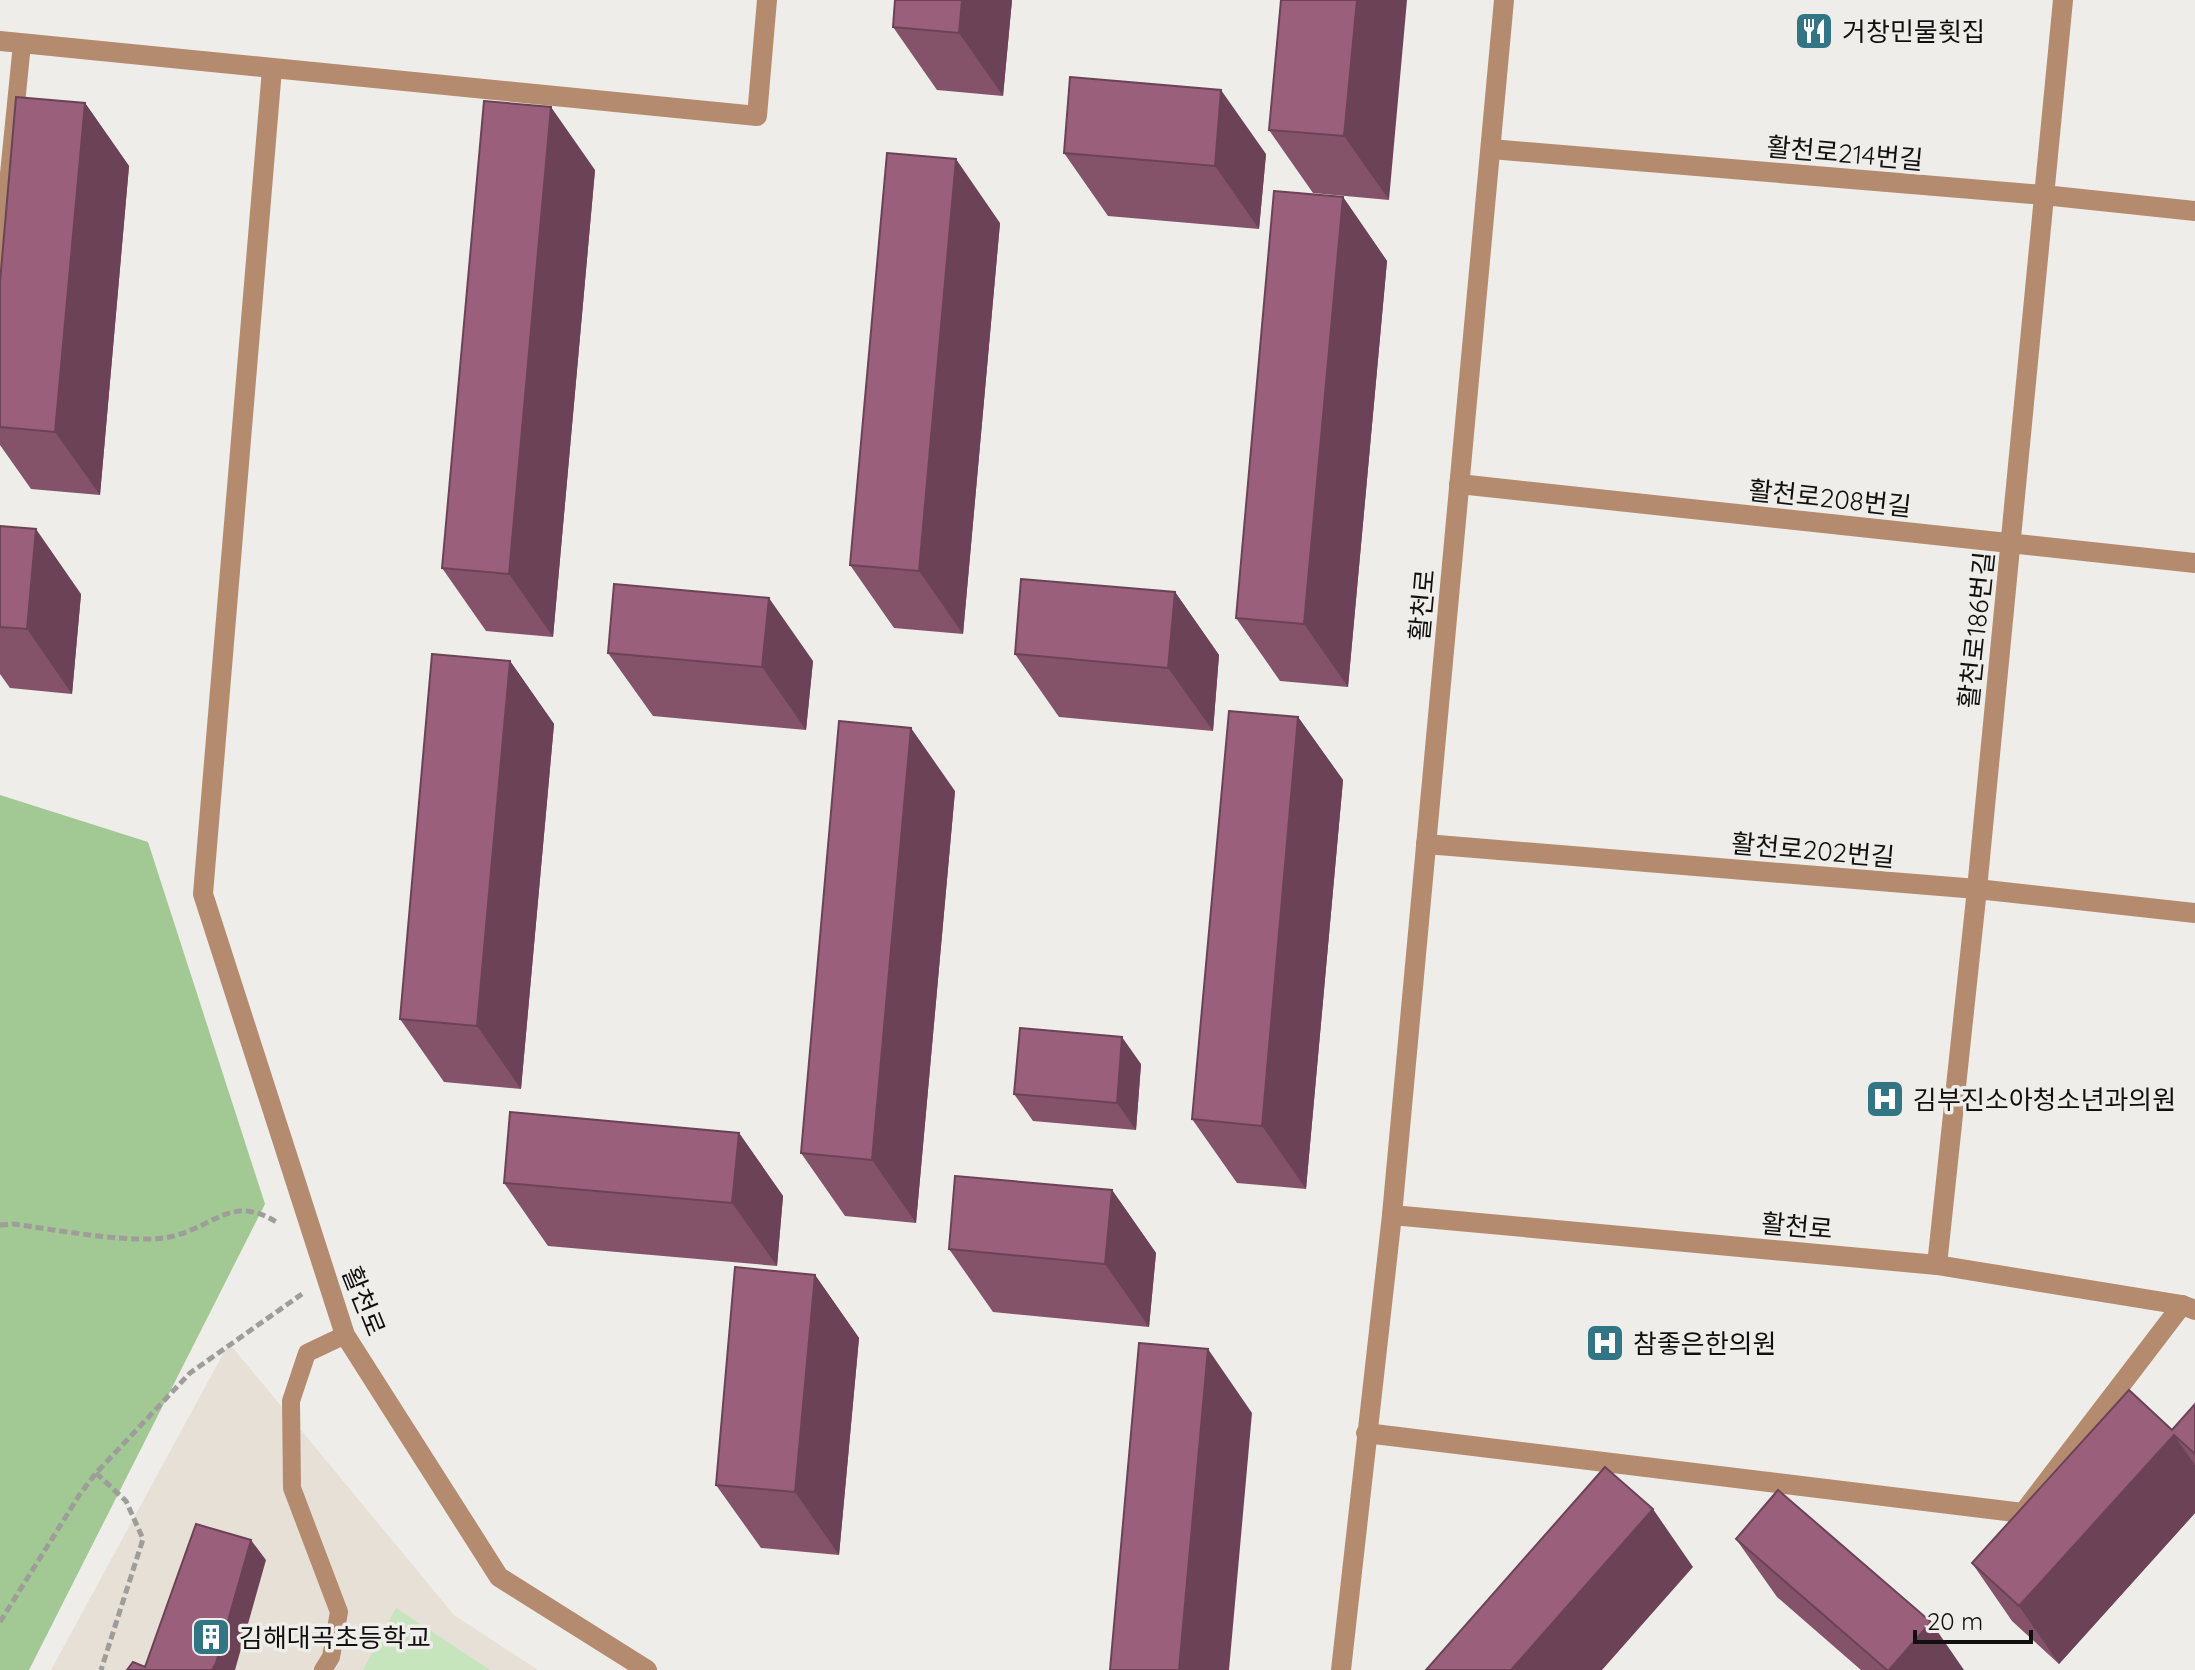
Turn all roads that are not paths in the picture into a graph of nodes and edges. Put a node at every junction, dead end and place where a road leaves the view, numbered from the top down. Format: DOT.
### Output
graph roads {
  1 [pos="767,0"];
  2 [pos="1504,0"];
  3 [pos="2063,0"];
  4 [pos="0,41"];
  5 [pos="22,44"];
  6 [pos="272,69"];
  7 [pos="1491,149"];
  8 [pos="2044,195"];
  9 [pos="2195,211"];
  10 [pos="1,239"];
  11 [pos="0,263"];
  12 [pos="1459,484"];
  13 [pos="2011,544"];
  14 [pos="2195,563"];
  15 [pos="1426,844"];
  16 [pos="1977,889"];
  17 [pos="2195,913"];
  18 [pos="1392,1215"];
  19 [pos="1937,1265"];
  20 [pos="2188,1308"];
  21 [pos="345,1335"];
  22 [pos="1366,1433"];
  23 [pos="323,1670"];
  24 [pos="647,1670"];
  25 [pos="1341,1670"];
  1 -- 6 [label="street"];
  2 -- 7 [label="street, 활천로"];
  3 -- 8 [label="street, 활천로186번길"];
  4 -- 5 [label="street"];
  5 -- 6 [label="street"];
  5 -- 10 [label="lane"];
  6 -- 21 [label="street, 활천로"];
  7 -- 8 [label="street, 활천로214번길"];
  7 -- 12 [label="street, 활천로"];
  8 -- 9 [label="street, 활천로214번길"];
  8 -- 13 [label="street, 활천로186번길"];
  10 -- 11 [label="lane"];
  12 -- 13 [label="street, 활천로208번길"];
  12 -- 15 [label="street, 활천로"];
  13 -- 14 [label="street, 활천로208번길"];
  13 -- 16 [label="street, 활천로186번길"];
  15 -- 16 [label="street, 활천로202번길"];
  15 -- 18 [label="street, 활천로"];
  16 -- 17 [label="street, 활천로202번길"];
  16 -- 19 [label="street, 활천로186번길"];
  18 -- 19 [label="street, 활천로"];
  18 -- 22 [label="street, 활천로"];
  19 -- 20 [label="street, 활천로"];
  20 -- 22 [label="street"];
  21 -- 23 [label="lane"];
  21 -- 24 [label="street, 활천로"];
  22 -- 25 [label="street, 활천로"];
}
